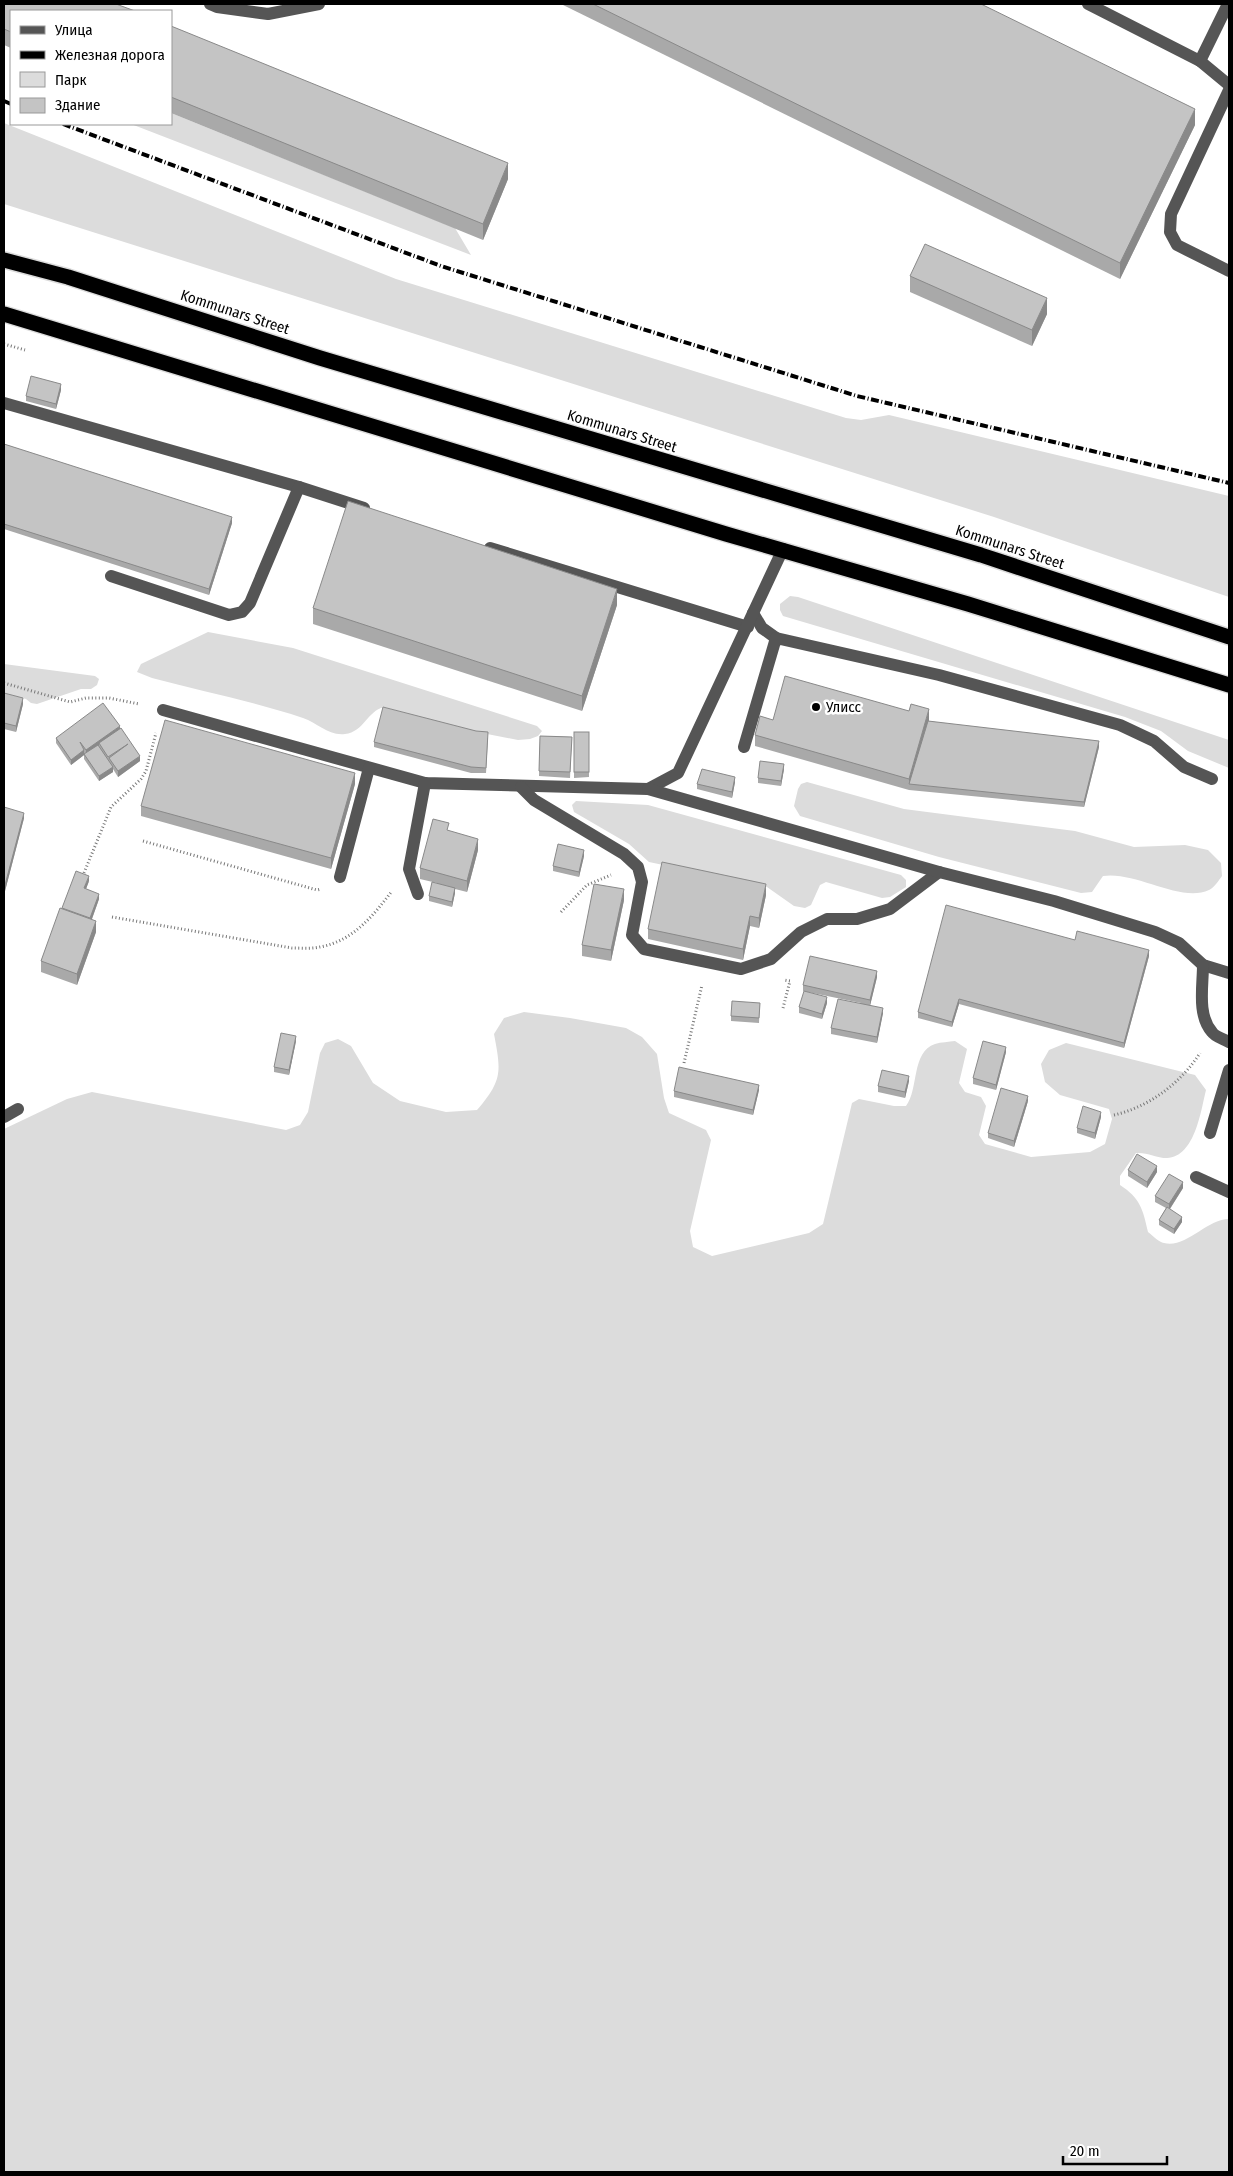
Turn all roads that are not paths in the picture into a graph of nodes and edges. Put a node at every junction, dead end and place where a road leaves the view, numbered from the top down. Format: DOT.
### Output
graph roads {
  1 [pos="210,4"];
  2 [pos="319,4"];
  3 [pos="1088,4"];
  4 [pos="1228,4"];
  5 [pos="1200,61"];
  6 [pos="1229,85"];
  7 [pos="1229,90"];
  8 [pos="4,260"];
  9 [pos="1229,271"];
  10 [pos="4,314"];
  11 [pos="4,403"];
  12 [pos="299,487"];
  13 [pos="373,511"];
  14 [pos="476,544"];
  15 [pos="783,549"];
  16 [pos="111,576"];
  17 [pos="753,613"];
  18 [pos="748,627"];
  19 [pos="1229,637"];
  20 [pos="776,638"];
  21 [pos="1229,685"];
  22 [pos="163,710"];
  23 [pos="744,747"];
  24 [pos="369,768"];
  25 [pos="1212,779"];
  26 [pos="425,783"];
  27 [pos="521,787"];
  28 [pos="648,789"];
  29 [pos="939,872"];
  30 [pos="340,877"];
  31 [pos="418,894"];
  32 [pos="1203,965"];
  33 [pos="1229,973"];
  34 [pos="1229,1042"];
  35 [pos="1229,1070"];
  36 [pos="18,1109"];
  37 [pos="4,1117"];
  38 [pos="1210,1133"];
  39 [pos="1196,1177"];
  40 [pos="1229,1192"];
  1 -- 2 [label="lane"];
  3 -- 5 [label="lane"];
  4 -- 5 [label="lane"];
  5 -- 6 [label="lane"];
  7 -- 9 [label="lane"];
  8 -- 19 [label="highway, Kommunars Street"];
  10 -- 15 [label="highway"];
  11 -- 12 [label="lane"];
  12 -- 13 [label="lane"];
  12 -- 16 [label="lane"];
  14 -- 18 [label="lane"];
  15 -- 17 [label="lane"];
  15 -- 21 [label="highway"];
  17 -- 18 [label="lane"];
  17 -- 20 [label="lane"];
  18 -- 28 [label="lane"];
  20 -- 23 [label="lane"];
  20 -- 25 [label="lane"];
  22 -- 24 [label="lane"];
  24 -- 26 [label="lane"];
  24 -- 30 [label="lane"];
  26 -- 27 [label="lane"];
  26 -- 31 [label="lane"];
  27 -- 28 [label="lane"];
  27 -- 29 [label="lane"];
  28 -- 29 [label="lane"];
  29 -- 32 [label="lane"];
  32 -- 33 [label="lane"];
  32 -- 34 [label="lane"];
  35 -- 38 [label="lane"];
  36 -- 37 [label="lane"];
  39 -- 40 [label="lane"];
}
